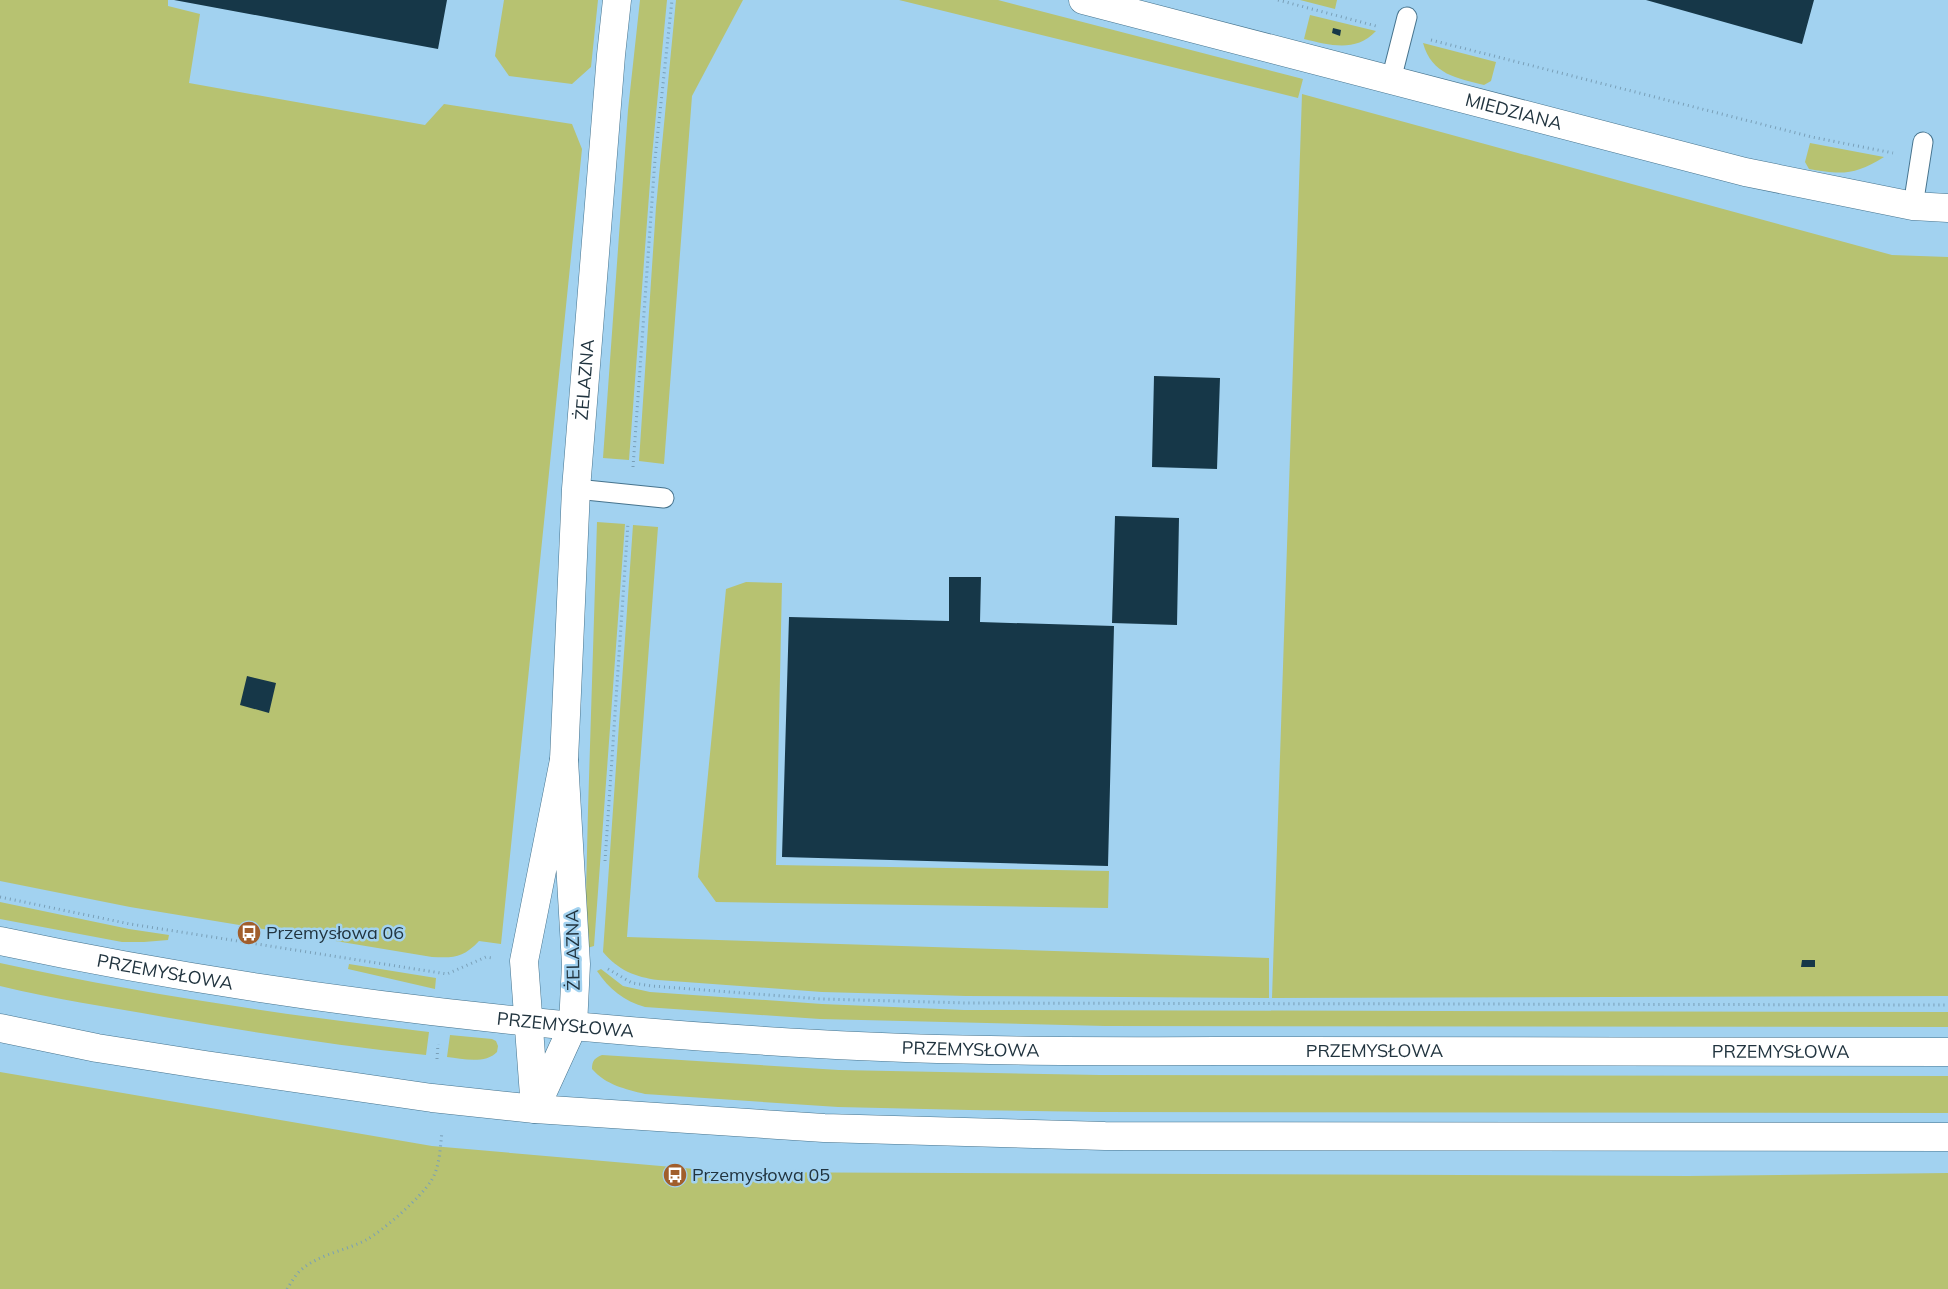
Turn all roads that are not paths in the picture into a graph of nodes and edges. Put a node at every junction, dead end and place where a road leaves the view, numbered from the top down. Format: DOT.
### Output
graph roads {
  1 [pos="617,0"];
  2 [pos="1083,0"];
  3 [pos="1405,25"];
  4 [pos="1391,80"];
  5 [pos="1922,149"];
  6 [pos="1913,206"];
  7 [pos="1948,208"];
  8 [pos="576,489"];
  9 [pos="664,498"];
  10 [pos="564,760"];
  11 [pos="0,941"];
  12 [pos="528,1022"];
  13 [pos="573,1026"];
  14 [pos="0,1028"];
  15 [pos="1948,1052"];
  16 [pos="536,1108"];
  17 [pos="1948,1137"];
  1 -- 8 [label="main road, ŻELAZNA"];
  2 -- 4 [label="main road, MIEDZIANA"];
  3 -- 4 [label="lane"];
  4 -- 6 [label="main road, MIEDZIANA"];
  5 -- 6 [label="lane"];
  6 -- 7 [label="main road, MIEDZIANA"];
  8 -- 9 [label="lane"];
  8 -- 10 [label="main road, ŻELAZNA"];
  10 -- 12 [label="main road, ŻELAZNA"];
  10 -- 13 [label="main road, ŻELAZNA"];
  11 -- 12 [label="main road, PRZEMYSŁOWA"];
  12 -- 13 [label="main road, PRZEMYSŁOWA"];
  12 -- 16 [label="main road, ŻELAZNA"];
  13 -- 15 [label="main road, PRZEMYSŁOWA"];
  13 -- 16 [label="main road, ŻELAZNA"];
  14 -- 16 [label="main road"];
  16 -- 17 [label="main road"];
}
